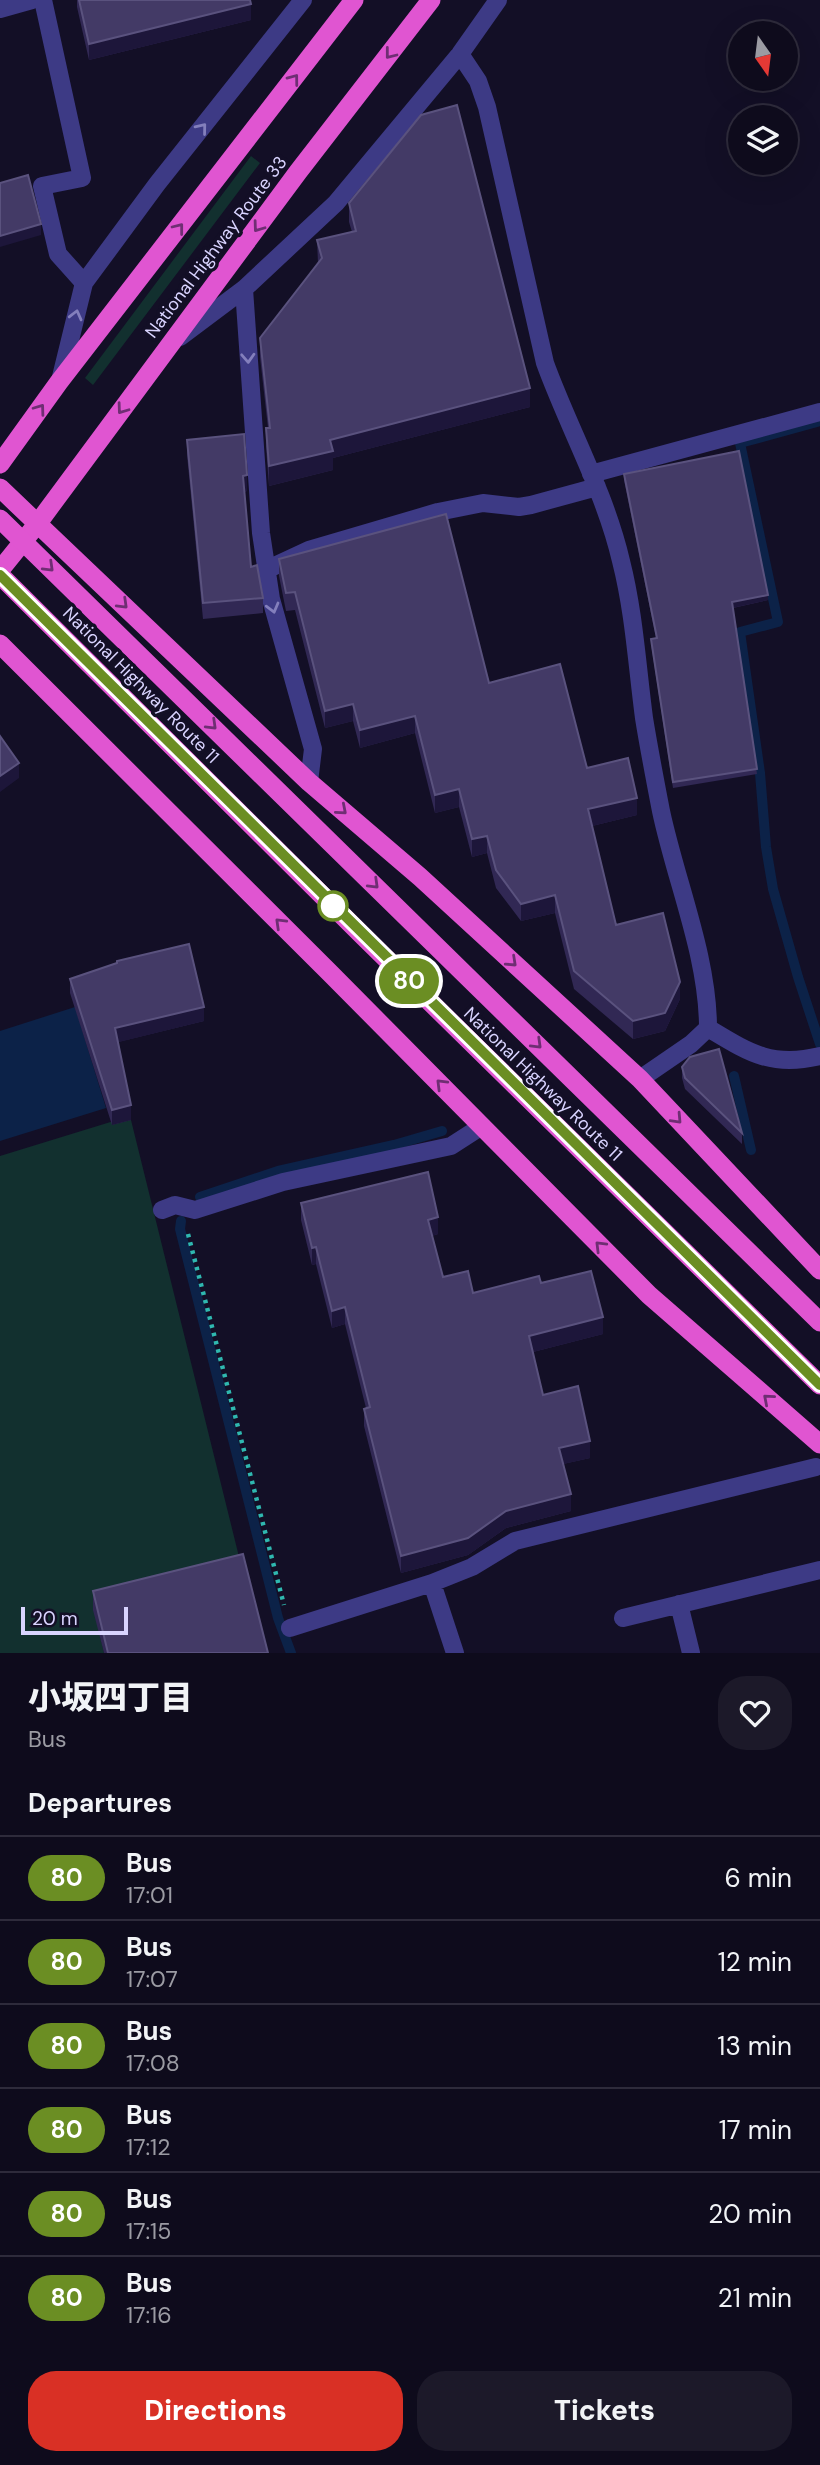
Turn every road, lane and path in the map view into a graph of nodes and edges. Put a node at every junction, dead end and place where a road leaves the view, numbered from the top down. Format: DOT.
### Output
graph roads {
  1 [pos="32,0"];
  2 [pos="43,0"];
  3 [pos="303,0"];
  4 [pos="354,0"];
  5 [pos="432,0"];
  6 [pos="498,0"];
  7 [pos="0,9"];
  8 [pos="460,54"];
  9 [pos="84,283"];
  10 [pos="244,289"];
  11 [pos="169,345"];
  12 [pos="60,382"];
  13 [pos="820,412"];
  14 [pos="0,464"];
  15 [pos="594,481"];
  16 [pos="0,488"];
  17 [pos="0,519"];
  18 [pos="38,523"];
  19 [pos="266,570"];
  20 [pos="0,572"];
  21 [pos="0,644"];
  22 [pos="309,782"];
  23 [pos="708,1028"];
  24 [pos="820,1056"];
  25 [pos="639,1079"];
  26 [pos="482,1126"];
  27 [pos="162,1210"];
  28 [pos="195,1210"];
  29 [pos="820,1270"];
  30 [pos="820,1322"];
  31 [pos="820,1385"];
  32 [pos="820,1444"];
  33 [pos="818,1464"];
  34 [pos="820,1485"];
  35 [pos="820,1570"];
  36 [pos="432,1583"];
  37 [pos="680,1604"];
  38 [pos="623,1618"];
  39 [pos="290,1628"];
  40 [pos="455,1653"];
  41 [pos="691,1653"];
  1 -- 7 [label="street"];
  2 -- 9 [label="street"];
  9 -- 3 [label="street, one-way"];
  12 -- 4 [label="highway, one-way"];
  5 -- 11 [label="highway, National Highway Route 33, one-way"];
  6 -- 8 [label="street"];
  8 -- 10 [label="street"];
  8 -- 15 [label="street"];
  12 -- 9 [label="street, one-way"];
  10 -- 11 [label="street"];
  10 -- 19 [label="street, one-way"];
  11 -- 18 [label="highway, National Highway Route 33, one-way"];
  14 -- 12 [label="highway, one-way"];
  13 -- 15 [label="street"];
  15 -- 19 [label="street"];
  15 -- 23 [label="street"];
  16 -- 18 [label="highway"];
  17 -- 30 [label="highway, National Highway Route 11, one-way, bridge"];
  18 -- 20 [label="highway, National Highway Route 33"];
  18 -- 22 [label="highway, one-way"];
  19 -- 22 [label="street, one-way"];
  20 -- 31 [label="highway, National Highway Route 11"];
  26 -- 21 [label="highway, one-way"];
  22 -- 25 [label="highway, one-way"];
  23 -- 24 [label="street"];
  23 -- 25 [label="street"];
  25 -- 29 [label="highway, one-way"];
  26 -- 28 [label="street"];
  32 -- 26 [label="highway, one-way"];
  27 -- 28 [label="street"];
  28 -- 39 [label="path"];
  33 -- 34 [label="street"];
  33 -- 36 [label="street"];
  35 -- 37 [label="street"];
  36 -- 39 [label="street"];
  36 -- 40 [label="street"];
  37 -- 38 [label="street"];
  37 -- 41 [label="street"];
}
